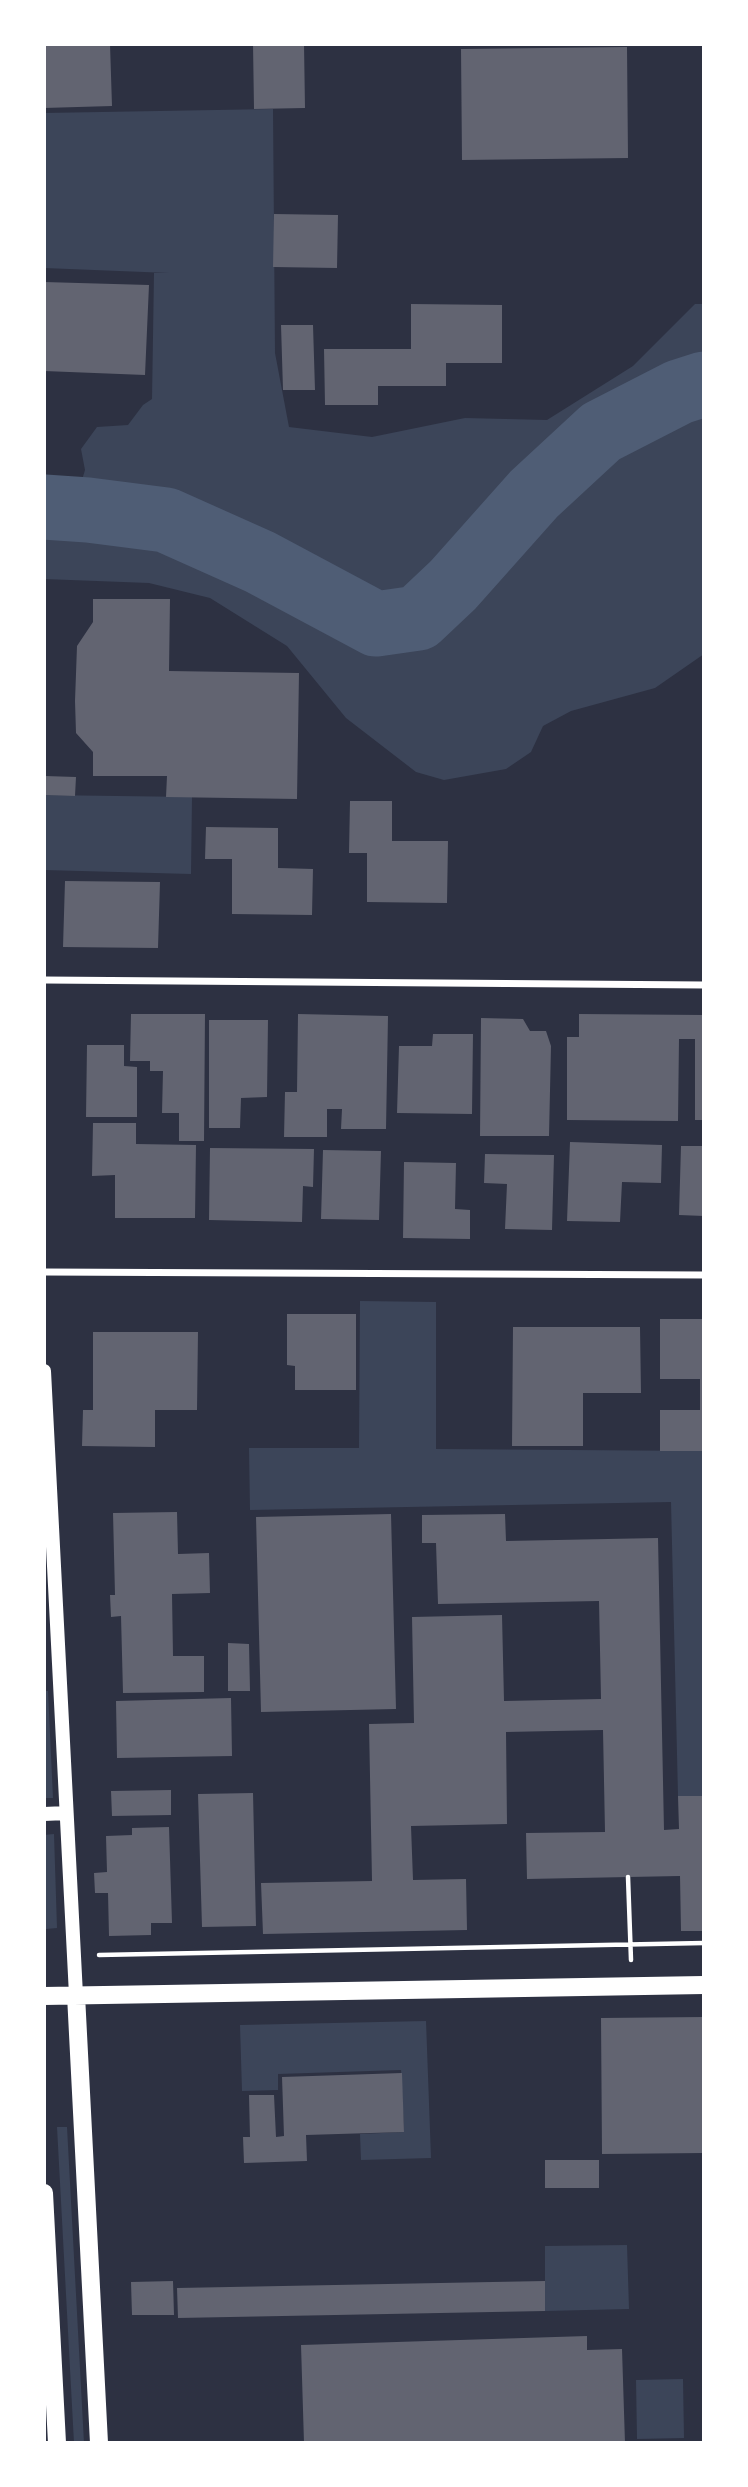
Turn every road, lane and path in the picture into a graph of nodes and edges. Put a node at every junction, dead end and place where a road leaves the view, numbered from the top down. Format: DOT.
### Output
graph roads {
  1 [pos="44,980"];
  2 [pos="704,985"];
  3 [pos="44,1272"];
  4 [pos="704,1275"];
  5 [pos="44,1371"];
  6 [pos="46,1464"];
  7 [pos="51,1666"];
  8 [pos="44,1814"];
  9 [pos="66,1814"];
  10 [pos="628,1877"];
  11 [pos="704,1943"];
  12 [pos="630,1945"];
  13 [pos="74,1956"];
  14 [pos="704,1985"];
  15 [pos="631,1986"];
  16 [pos="44,1996"];
  17 [pos="76,1996"];
  18 [pos="44,2193"];
  19 [pos="57,2443"];
  20 [pos="99,2443"];
  1 -- 2 [label="street"];
  3 -- 4 [label="street"];
  5 -- 6 [label="main road"];
  6 -- 7 [label="main road"];
  7 -- 9 [label="main road"];
  8 -- 9 [label="main road"];
  9 -- 13 [label="main road"];
  10 -- 12 [label="path"];
  11 -- 12 [label="path"];
  12 -- 13 [label="path"];
  12 -- 15 [label="path"];
  13 -- 17 [label="main road"];
  14 -- 15 [label="main road"];
  15 -- 17 [label="main road"];
  16 -- 17 [label="main road"];
  17 -- 20 [label="main road"];
  18 -- 19 [label="main road"];
}
